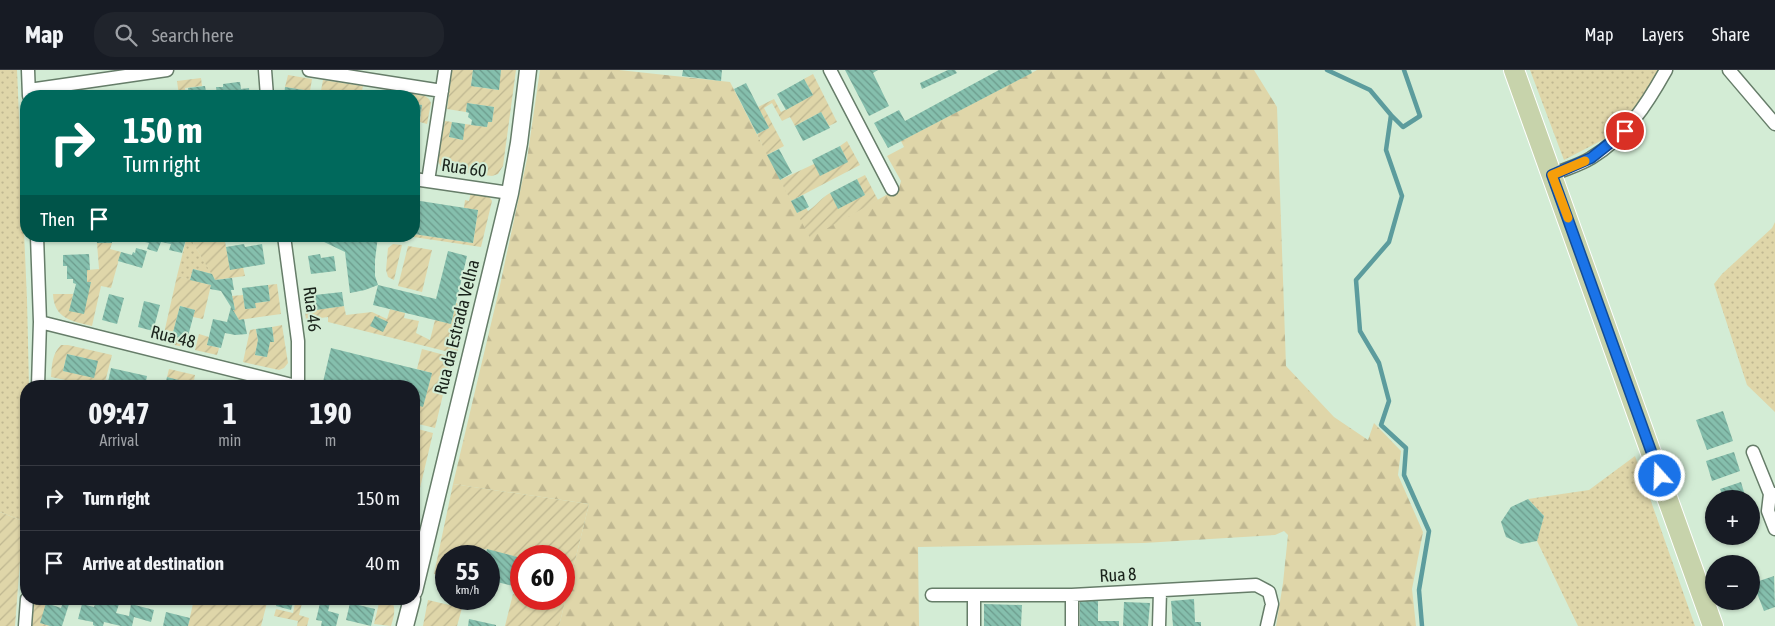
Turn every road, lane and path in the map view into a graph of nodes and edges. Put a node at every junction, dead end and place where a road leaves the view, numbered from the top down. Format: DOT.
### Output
graph roads {
  1 [pos="28,70"];
  2 [pos="167,70"];
  3 [pos="265,70"];
  4 [pos="309,70"];
  5 [pos="445,70"];
  6 [pos="528,70"];
  7 [pos="830,70"];
  8 [pos="1514,70"];
  9 [pos="1666,70"];
  10 [pos="1729,70"];
  11 [pos="29,90"];
  12 [pos="47,90"];
  13 [pos="267,90"];
  14 [pos="442,90"];
  15 [pos="1775,124"];
  16 [pos="1552,175"];
  17 [pos="420,180"];
  18 [pos="428,181"];
  19 [pos="892,189"];
  20 [pos="510,193"];
  21 [pos="37,242"];
  22 [pos="285,242"];
  23 [pos="40,322"];
  24 [pos="38,380"];
  25 [pos="273,380"];
  26 [pos="297,380"];
  27 [pos="1753,452"];
  28 [pos="1772,494"];
  29 [pos="1775,529"];
  30 [pos="420,565"];
  31 [pos="1160,591"];
  32 [pos="932,594"];
  33 [pos="974,595"];
  34 [pos="1072,595"];
  35 [pos="27,605"];
  36 [pos="410,605"];
  37 [pos="25,626"];
  38 [pos="405,626"];
  39 [pos="974,626"];
  40 [pos="1072,626"];
  41 [pos="1159,626"];
  42 [pos="1267,626"];
  43 [pos="1713,626"];
  1 -- 11 [label="street"];
  2 -- 12 [label="street"];
  3 -- 13 [label="street"];
  4 -- 14 [label="street"];
  5 -- 14 [label="street"];
  6 -- 20 [label="street, Rua da Estrada Velha"];
  7 -- 19 [label="street"];
  8 -- 16 [label="main road"];
  9 -- 16 [label="street"];
  10 -- 15 [label="street"];
  14 -- 18 [label="street"];
  16 -- 43 [label="main road"];
  17 -- 18 [label="street, Rua 60"];
  18 -- 20 [label="street, Rua 60"];
  20 -- 30 [label="street, Rua da Estrada Velha"];
  21 -- 23 [label="street"];
  22 -- 26 [label="street, Rua 46"];
  23 -- 24 [label="street"];
  23 -- 25 [label="street, Rua 48"];
  27 -- 28 [label="street"];
  28 -- 29 [label="street"];
  31 -- 34 [label="street, Rua 8"];
  31 -- 41 [label="street"];
  31 -- 42 [label="street, Rua 8"];
  32 -- 33 [label="street, Rua 8"];
  33 -- 34 [label="street, Rua 8"];
  33 -- 39 [label="street"];
  34 -- 40 [label="street"];
  35 -- 37 [label="street"];
  36 -- 38 [label="street"];
}
